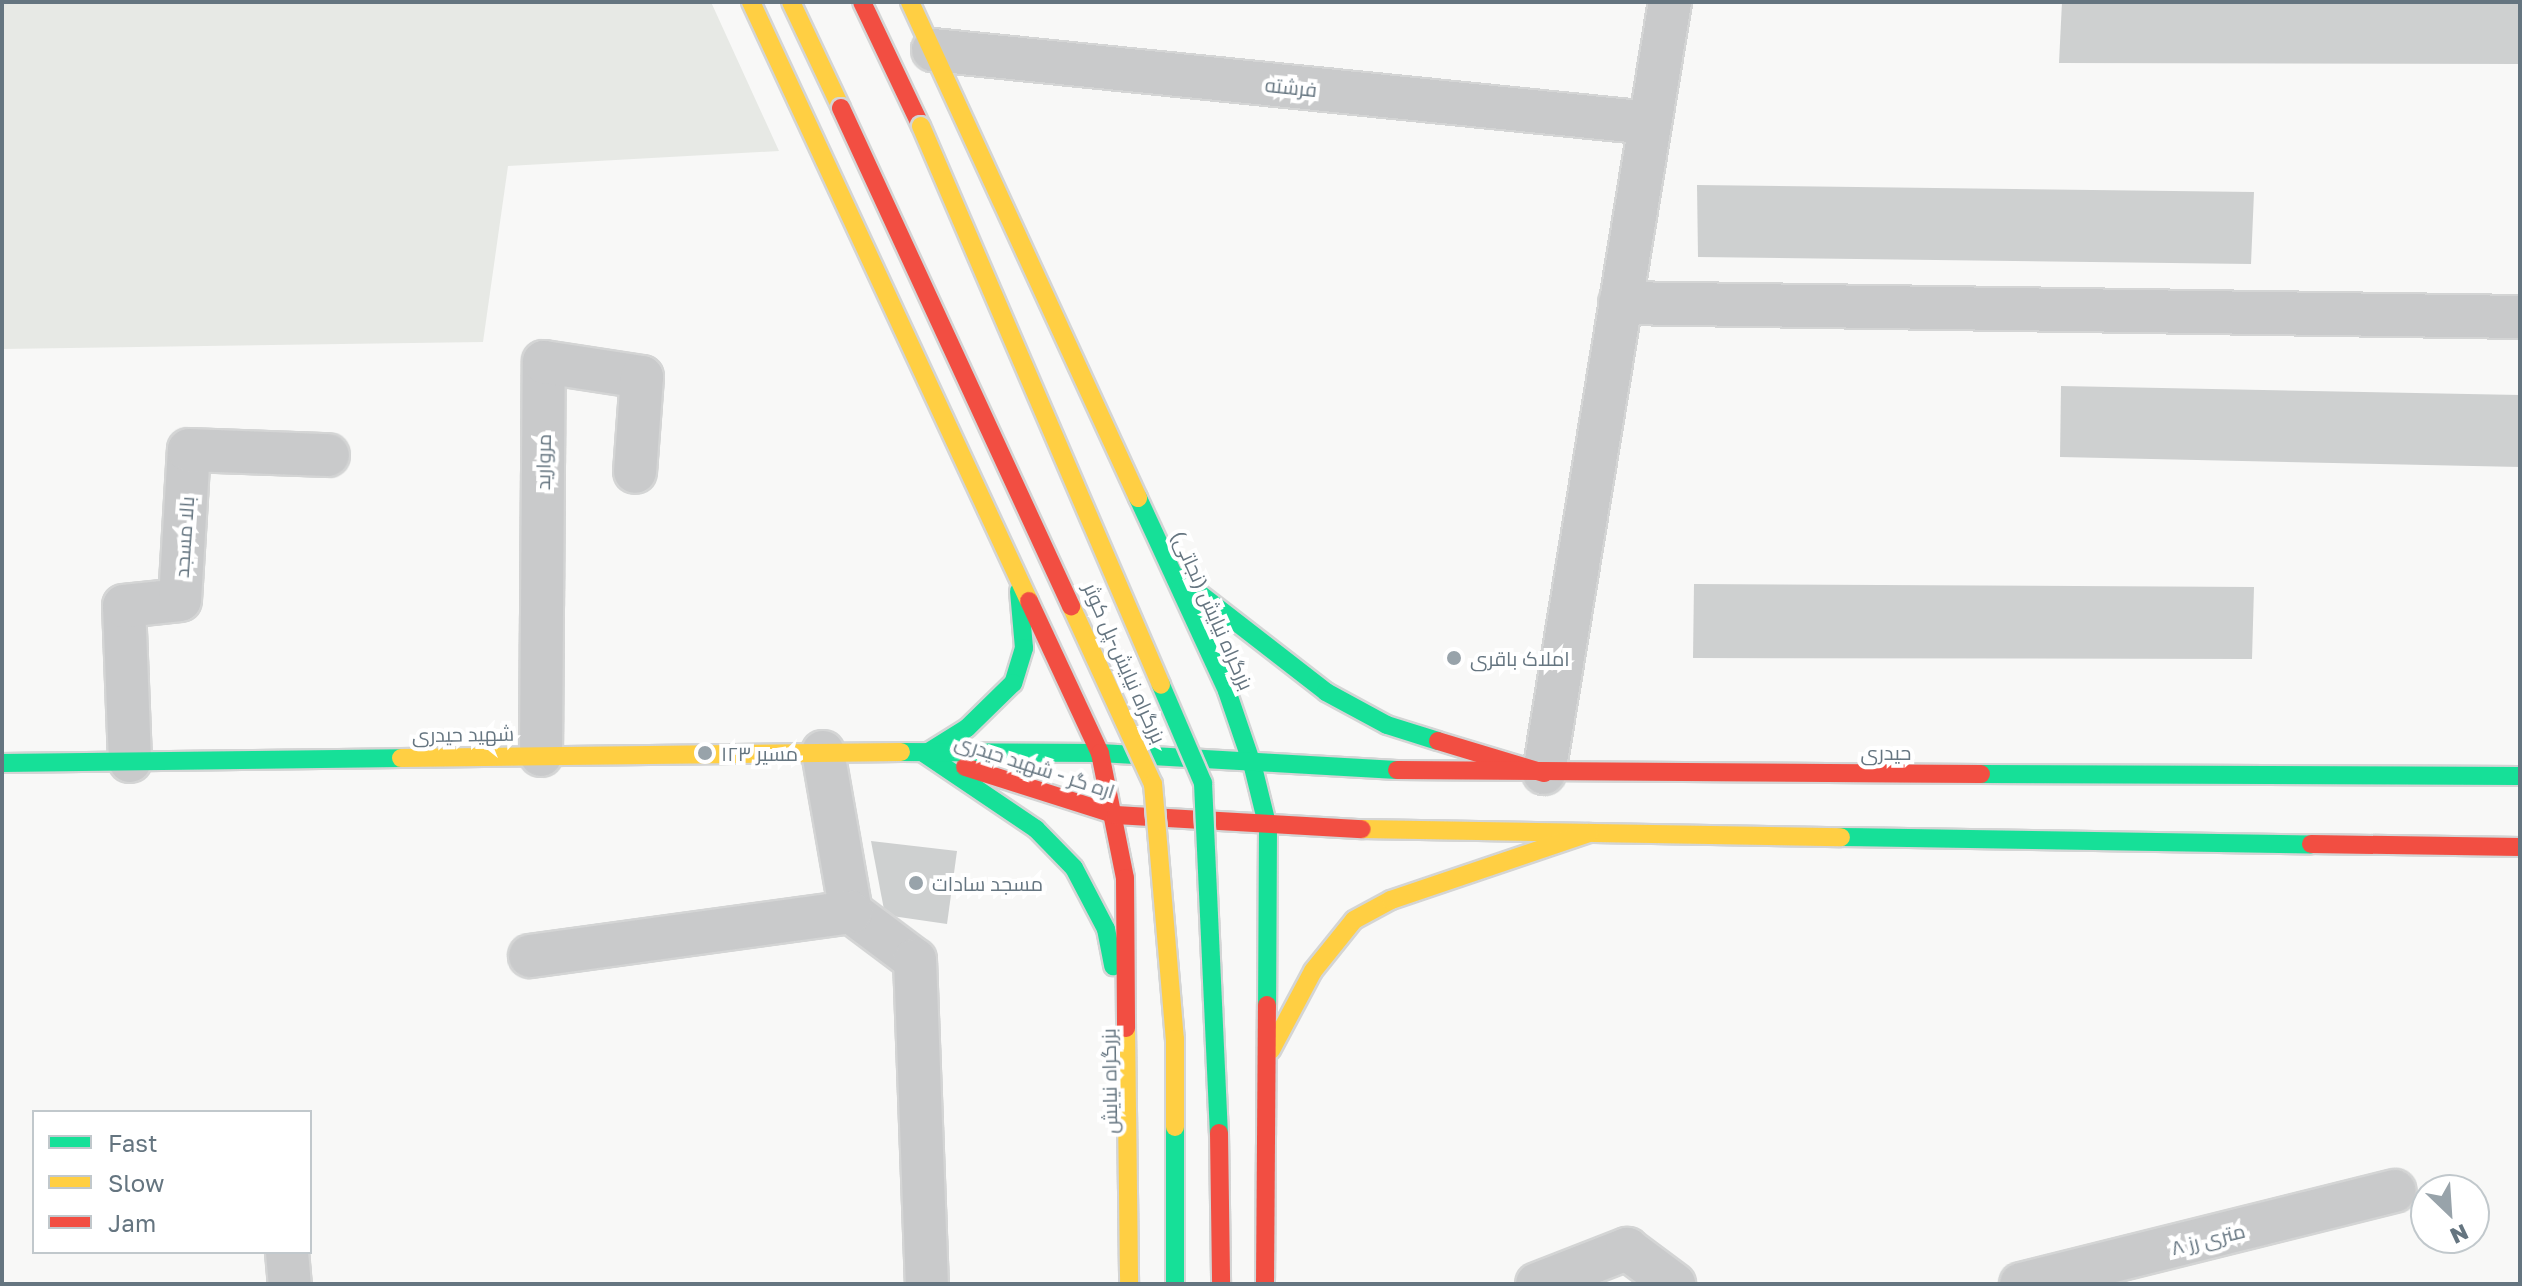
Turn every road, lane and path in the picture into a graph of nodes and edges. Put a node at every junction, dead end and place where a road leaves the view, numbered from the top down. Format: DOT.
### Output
graph roads {
  1 [pos="751,2"];
  2 [pos="791,2"];
  3 [pos="862,2"];
  4 [pos="910,2"];
  5 [pos="1670,2"];
  6 [pos="933,50"];
  7 [pos="1649,123"];
  8 [pos="1620,303"];
  9 [pos="2520,317"];
  10 [pos="328,455"];
  11 [pos="635,472"];
  12 [pos="1016,565"];
  13 [pos="1173,574"];
  14 [pos="823,752"];
  15 [pos="1100,753"];
  16 [pos="925,754"];
  17 [pos="541,755"];
  18 [pos="130,761"];
  19 [pos="2,763"];
  20 [pos="1253,767"];
  21 [pos="1544,773"];
  22 [pos="2520,776"];
  23 [pos="1116,815"];
  24 [pos="1268,828"];
  25 [pos="1589,833"];
  26 [pos="2520,847"];
  27 [pos="851,912"];
  28 [pos="530,956"];
  29 [pos="1263,1066"];
  30 [pos="1133,1075"];
  31 [pos="2395,1191"];
  32 [pos="287,1254"];
  33 [pos="2166,1268"];
  34 [pos="290,1284"];
  35 [pos="927,1284"];
  36 [pos="1129,1284"];
  37 [pos="1175,1284"];
  38 [pos="1221,1284"];
  39 [pos="1265,1284"];
  40 [pos="1537,1284"];
  41 [pos="1674,1284"];
  42 [pos="2021,1284"];
  1 -- 12 [label="main road"];
  2 -- 37 [label="main road, بزرگراه نیایش-پل کوثر, bridge"];
  3 -- 38 [label="main road, بزرگراه نیایش-پل کوثر, bridge"];
  4 -- 6 [label="main road, بزرگراه نیایش (نجاتی)"];
  5 -- 7 [label="street"];
  6 -- 7 [label="street, فرشته"];
  6 -- 13 [label="main road, بزرگراه نیایش (نجاتی)"];
  7 -- 8 [label="street"];
  8 -- 9 [label="street"];
  8 -- 21 [label="street"];
  10 -- 18 [label="street, بالا مسجد"];
  11 -- 17 [label="street, مروارید"];
  12 -- 15 [label="main road"];
  12 -- 16 [label="main road"];
  13 -- 20 [label="main road, بزرگراه نیایش (نجاتی)"];
  13 -- 21 [label="main road"];
  14 -- 16 [label="main road, شهید حیدری"];
  14 -- 17 [label="main road, شهید حیدری"];
  14 -- 27 [label="street"];
  15 -- 16 [label="main road, اره گر - شهید حیدری"];
  15 -- 20 [label="main road, اره گر - شهید حیدری"];
  15 -- 23 [label="main road"];
  16 -- 23 [label="main road, اره گر - شهید حیدری"];
  16 -- 30 [label="main road"];
  17 -- 18 [label="main road, شهید حیدری"];
  18 -- 19 [label="main road, شهید حیدری"];
  20 -- 21 [label="main road, حیدری"];
  20 -- 24 [label="main road, بزرگراه نیایش (نجاتی)"];
  21 -- 22 [label="main road, حیدری"];
  23 -- 24 [label="main road, اره گر - شهید حیدری"];
  23 -- 30 [label="main road, بزرگراه نیایش"];
  24 -- 25 [label="main road"];
  24 -- 29 [label="main road, بزرگراه نیایش (نجاتی)"];
  25 -- 26 [label="main road"];
  25 -- 29 [label="main road"];
  27 -- 28 [label="street"];
  27 -- 35 [label="street"];
  29 -- 30 [label="main road"];
  29 -- 39 [label="main road, بزرگراه نیایش (نجاتی)"];
  30 -- 36 [label="main road, بزرگراه نیایش"];
  31 -- 33 [label="street, ۸ متری رز"];
  32 -- 34 [label="street"];
  33 -- 42 [label="street, ۸ متری رز"];
  40 -- 41 [label="street"];
}
